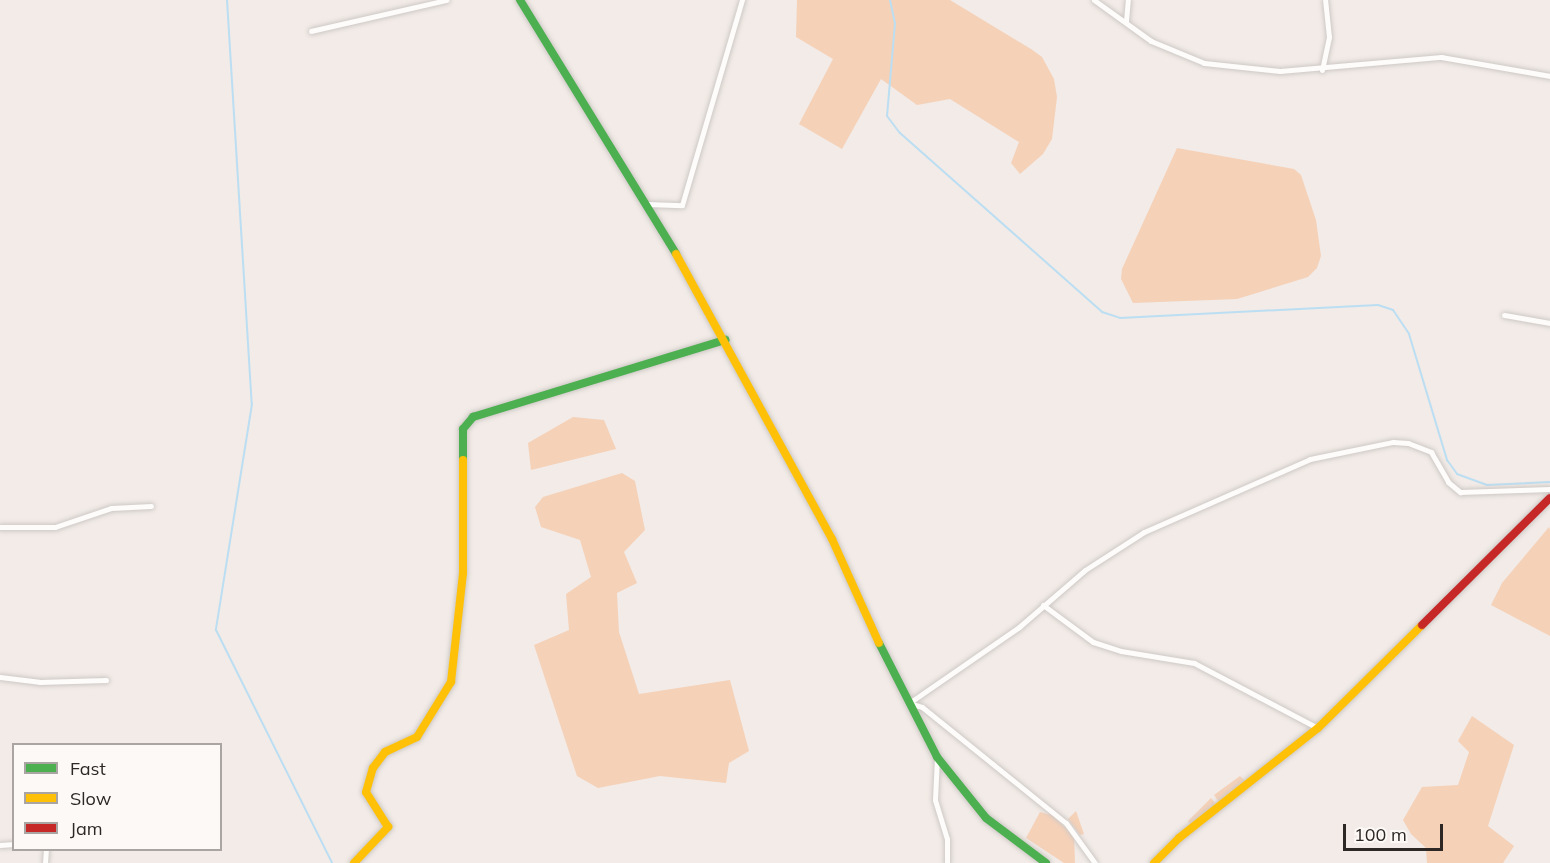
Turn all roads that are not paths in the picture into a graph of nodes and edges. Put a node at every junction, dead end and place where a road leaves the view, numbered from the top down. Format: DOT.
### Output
graph roads {
  1 [pos="446,0"];
  2 [pos="520,0"];
  3 [pos="742,0"];
  4 [pos="1094,0"];
  5 [pos="1128,0"];
  6 [pos="1325,0"];
  7 [pos="1126,21"];
  8 [pos="311,31"];
  9 [pos="1322,70"];
  10 [pos="1550,76"];
  11 [pos="647,204"];
  12 [pos="1504,315"];
  13 [pos="1550,324"];
  14 [pos="725,340"];
  15 [pos="1550,489"];
  16 [pos="1550,498"];
  17 [pos="151,506"];
  18 [pos="0,527"];
  19 [pos="1043,605"];
  20 [pos="0,677"];
  21 [pos="106,680"];
  22 [pos="909,703"];
  23 [pos="1318,728"];
  24 [pos="937,757"];
  25 [pos="354,863"];
  26 [pos="947,863"];
  27 [pos="1046,863"];
  28 [pos="1095,863"];
  29 [pos="1154,863"];
  1 -- 8 [label="street"];
  2 -- 11 [label="street"];
  3 -- 11 [label="street"];
  4 -- 7 [label="street"];
  5 -- 7 [label="street"];
  6 -- 9 [label="street"];
  7 -- 9 [label="street"];
  9 -- 10 [label="street"];
  11 -- 14 [label="street"];
  12 -- 13 [label="street"];
  14 -- 22 [label="street"];
  14 -- 25 [label="street"];
  15 -- 19 [label="street"];
  16 -- 23 [label="street"];
  17 -- 18 [label="street"];
  19 -- 22 [label="street"];
  19 -- 23 [label="street"];
  20 -- 21 [label="street"];
  22 -- 24 [label="street"];
  22 -- 28 [label="street"];
  23 -- 29 [label="street"];
  24 -- 26 [label="street"];
  24 -- 27 [label="street"];
}
